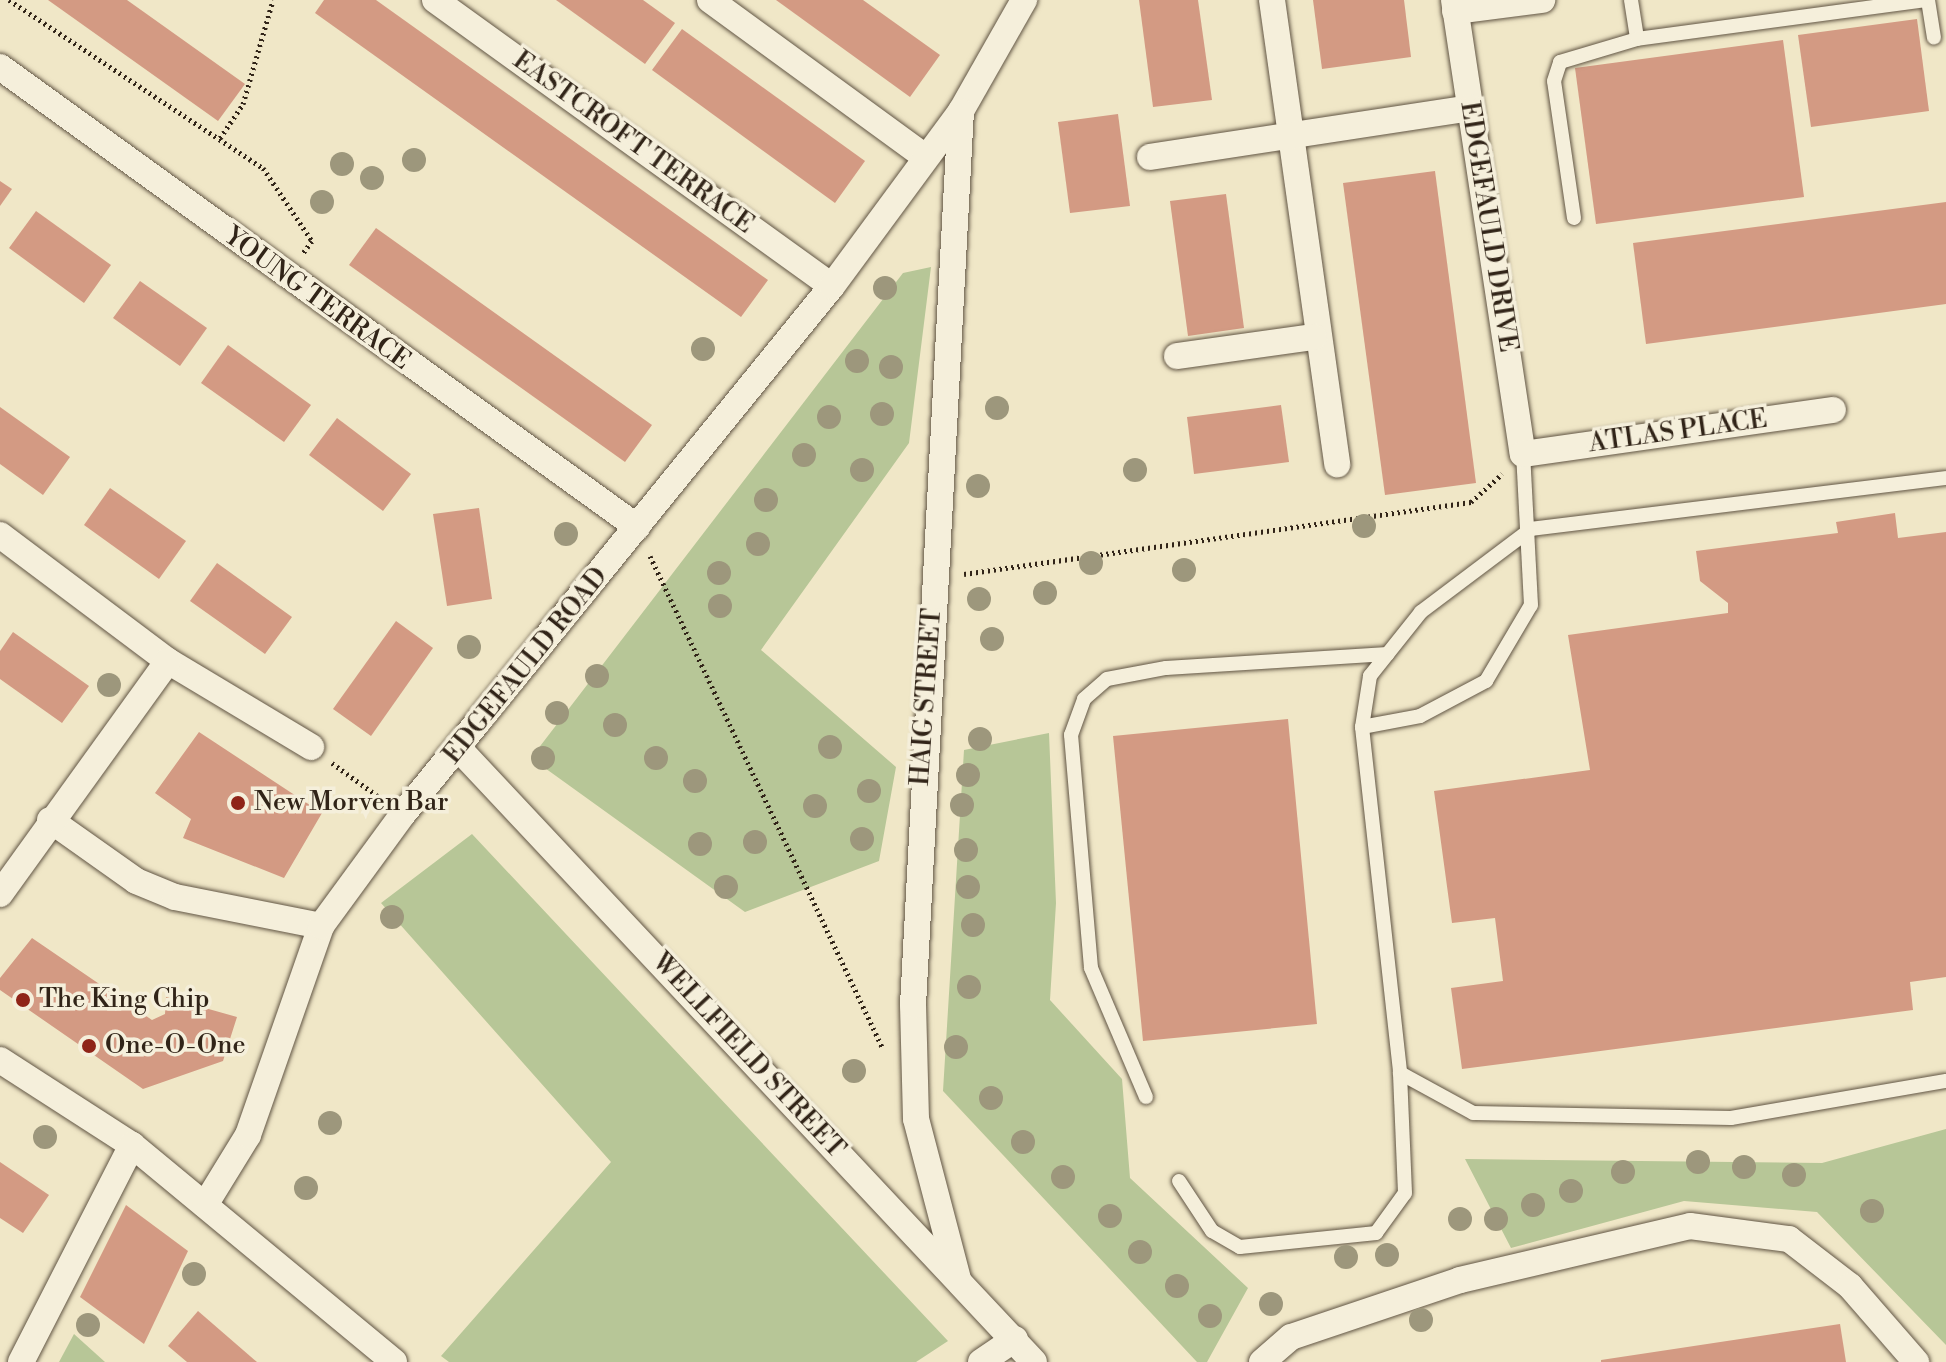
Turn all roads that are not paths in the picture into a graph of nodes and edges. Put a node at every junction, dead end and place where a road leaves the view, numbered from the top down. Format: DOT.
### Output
graph roads {
  1 [pos="435,0"];
  2 [pos="710,0"];
  3 [pos="1024,0"];
  4 [pos="1272,0"];
  5 [pos="1542,0"];
  6 [pos="1631,0"];
  7 [pos="1927,0"];
  8 [pos="1454,5"];
  9 [pos="1934,38"];
  10 [pos="1637,39"];
  11 [pos="0,67"];
  12 [pos="1470,108"];
  13 [pos="961,111"];
  14 [pos="1291,135"];
  15 [pos="925,157"];
  16 [pos="1150,157"];
  17 [pos="1574,218"];
  18 [pos="832,286"];
  19 [pos="1314,337"];
  20 [pos="1177,356"];
  21 [pos="1833,410"];
  22 [pos="1523,454"];
  23 [pos="1337,464"];
  24 [pos="1946,478"];
  25 [pos="637,527"];
  26 [pos="1531,529"];
  27 [pos="0,535"];
  28 [pos="1388,654"];
  29 [pos="168,661"];
  30 [pos="1362,727"];
  31 [pos="311,747"];
  32 [pos="460,750"];
  33 [pos="50,820"];
  34 [pos="0,894"];
  35 [pos="321,926"];
  36 [pos="0,1060"];
  37 [pos="1400,1073"];
  38 [pos="1946,1081"];
  39 [pos="1146,1097"];
  40 [pos="132,1145"];
  41 [pos="1179,1181"];
  42 [pos="205,1205"];
  43 [pos="958,1279"];
  44 [pos="1015,1339"];
  45 [pos="21,1362"];
  46 [pos="394,1362"];
  47 [pos="981,1362"];
  48 [pos="1034,1362"];
  49 [pos="1262,1362"];
  50 [pos="1916,1362"];
  1 -- 18 [label="street, EASTCROFT TERRACE"];
  2 -- 15 [label="street"];
  3 -- 13 [label="street, EDGEFAULD ROAD"];
  4 -- 14 [label="street"];
  5 -- 8 [label="street"];
  6 -- 10 [label="lane"];
  7 -- 9 [label="lane"];
  7 -- 10 [label="lane"];
  8 -- 12 [label="street, EDGEFAULD DRIVE"];
  10 -- 17 [label="lane"];
  11 -- 25 [label="street, YOUNG TERRACE"];
  12 -- 14 [label="street"];
  12 -- 22 [label="street, EDGEFAULD DRIVE"];
  13 -- 15 [label="street, EDGEFAULD ROAD"];
  13 -- 43 [label="street, HAIG STREET"];
  14 -- 16 [label="street"];
  14 -- 19 [label="street"];
  15 -- 18 [label="street, EDGEFAULD ROAD"];
  18 -- 25 [label="street, EDGEFAULD ROAD"];
  19 -- 20 [label="street"];
  19 -- 23 [label="street"];
  21 -- 22 [label="street, ATLAS PLACE"];
  22 -- 26 [label="lane"];
  24 -- 26 [label="lane"];
  25 -- 32 [label="street, EDGEFAULD ROAD"];
  26 -- 28 [label="lane"];
  26 -- 30 [label="lane"];
  27 -- 29 [label="street"];
  28 -- 30 [label="lane"];
  28 -- 39 [label="lane"];
  29 -- 31 [label="street"];
  29 -- 33 [label="street"];
  30 -- 37 [label="lane"];
  32 -- 35 [label="street, EDGEFAULD ROAD"];
  32 -- 43 [label="street, WELLFIELD STREET"];
  33 -- 34 [label="street"];
  33 -- 35 [label="street"];
  35 -- 42 [label="street, EDGEFAULD ROAD"];
  36 -- 40 [label="street"];
  37 -- 38 [label="lane"];
  37 -- 41 [label="lane"];
  40 -- 42 [label="street"];
  40 -- 45 [label="street"];
  42 -- 46 [label="street"];
  43 -- 44 [label="street, WELLFIELD STREET"];
  44 -- 47 [label="street"];
  44 -- 48 [label="street, WELLFIELD STREET"];
  49 -- 50 [label="street"];
}
